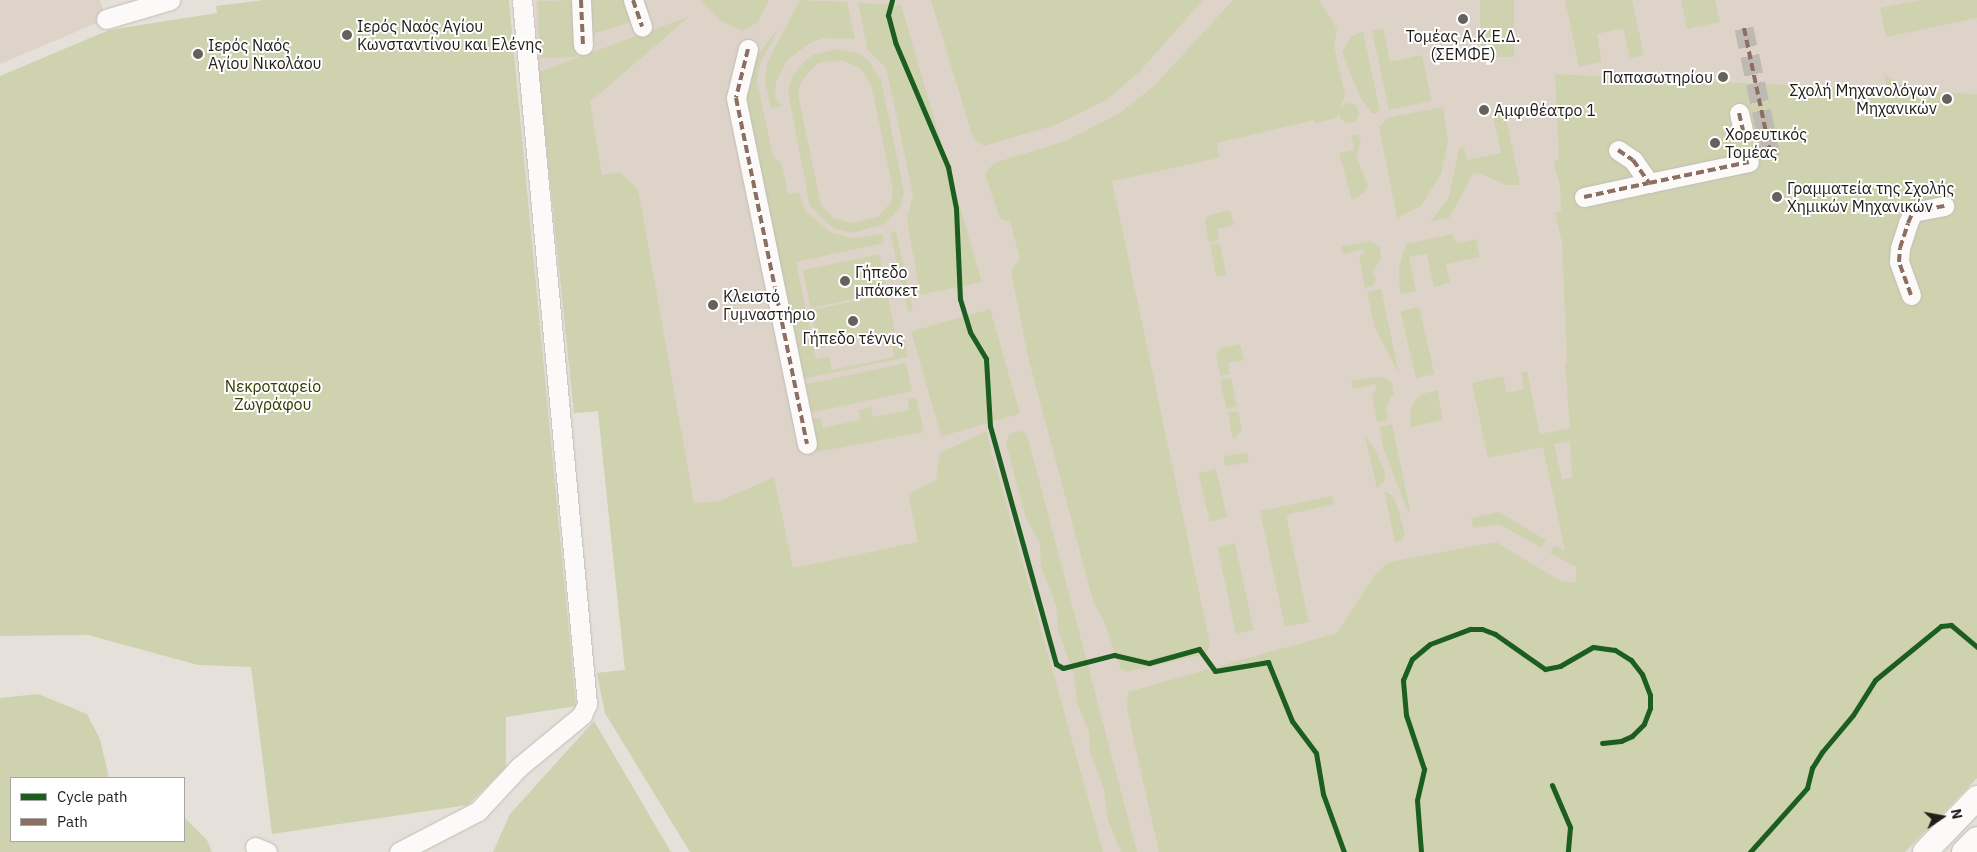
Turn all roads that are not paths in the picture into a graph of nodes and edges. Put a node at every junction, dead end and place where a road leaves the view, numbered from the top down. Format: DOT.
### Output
graph roads {
  1 [pos="522,0"];
  2 [pos="581,0"];
  3 [pos="633,0"];
  4 [pos="159,1"];
  5 [pos="106,19"];
  6 [pos="642,26"];
  7 [pos="583,45"];
  8 [pos="748,49"];
  9 [pos="1618,150"];
  10 [pos="1749,162"];
  11 [pos="1649,183"];
  12 [pos="1584,197"];
  13 [pos="1944,206"];
  14 [pos="1911,295"];
  15 [pos="806,444"];
  16 [pos="1977,798"];
  17 [pos="1977,839"];
  18 [pos="399,852"];
  19 [pos="1925,852"];
  20 [pos="1964,852"];
  1 -- 18 [label="street"];
  2 -- 7 [label="street"];
  3 -- 6 [label="street"];
  4 -- 5 [label="street"];
  8 -- 15 [label="street"];
  9 -- 11 [label="street"];
  10 -- 11 [label="street"];
  11 -- 12 [label="street"];
  13 -- 14 [label="street"];
  16 -- 19 [label="main road"];
  17 -- 20 [label="main road"];
}
